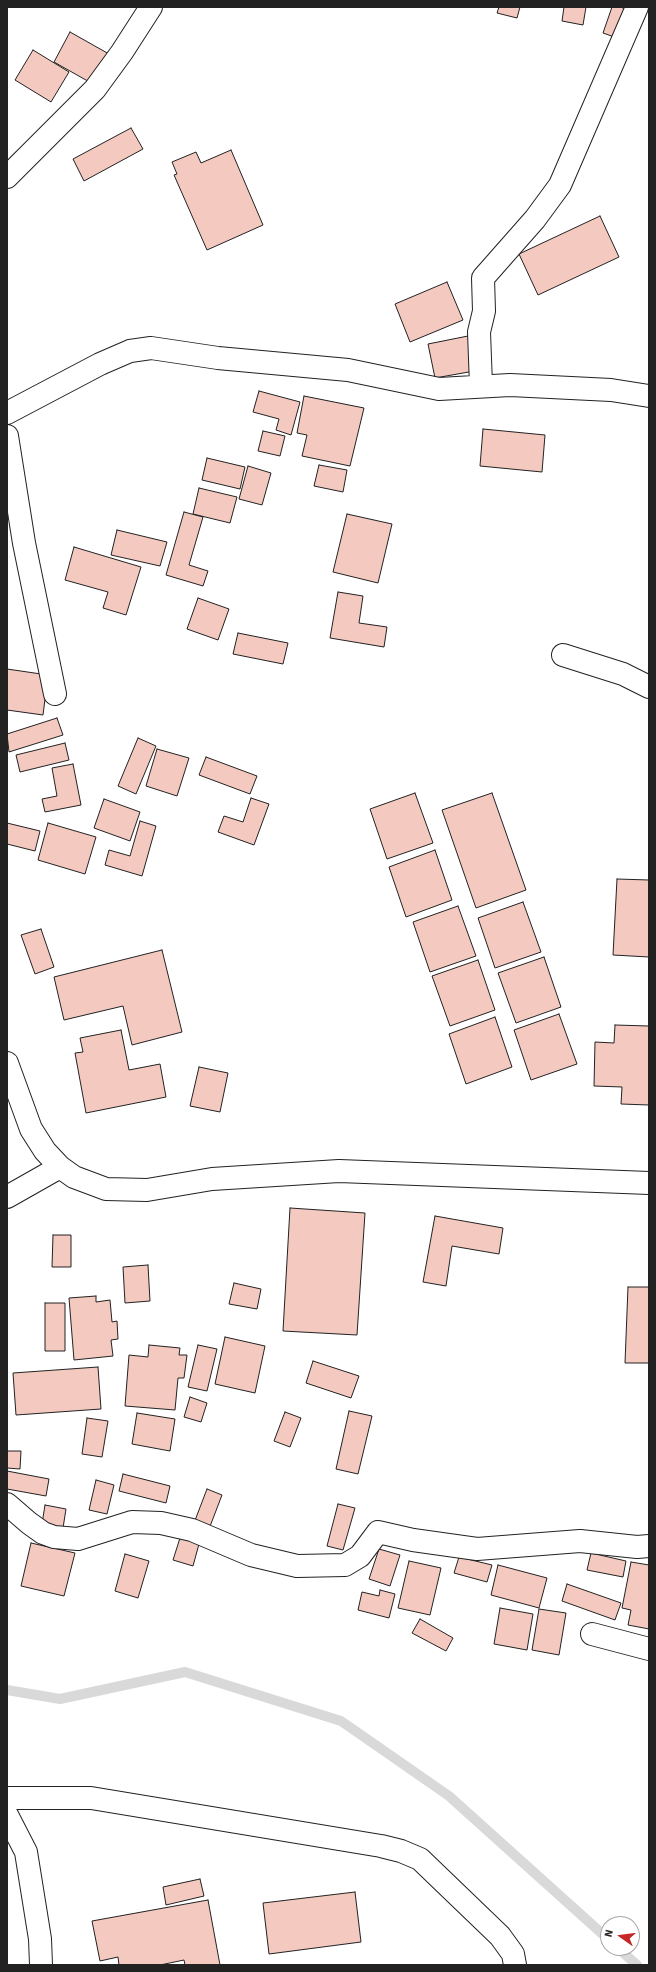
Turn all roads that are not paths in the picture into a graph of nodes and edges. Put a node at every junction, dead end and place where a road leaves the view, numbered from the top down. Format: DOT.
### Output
graph roads {
  1 [pos="151,7"];
  2 [pos="638,7"];
  3 [pos="7,177"];
  4 [pos="481,385"];
  5 [pos="649,396"];
  6 [pos="7,413"];
  7 [pos="7,436"];
  8 [pos="563,655"];
  9 [pos="649,687"];
  10 [pos="55,694"];
  11 [pos="7,1063"];
  12 [pos="60,1167"];
  13 [pos="649,1183"];
  14 [pos="7,1197"];
  15 [pos="7,1504"];
  16 [pos="649,1546"];
  17 [pos="592,1634"];
  18 [pos="649,1648"];
  19 [pos="7,1798"];
  20 [pos="7,1815"];
  21 [pos="41,1965"];
  22 [pos="515,1965"];
  1 -- 3 [label="street"];
  2 -- 4 [label="street"];
  4 -- 5 [label="street"];
  4 -- 6 [label="street"];
  7 -- 10 [label="street"];
  8 -- 9 [label="street"];
  11 -- 12 [label="street"];
  12 -- 13 [label="street"];
  12 -- 14 [label="street"];
  15 -- 16 [label="street"];
  17 -- 18 [label="street"];
  19 -- 22 [label="street"];
  20 -- 21 [label="street"];
}
